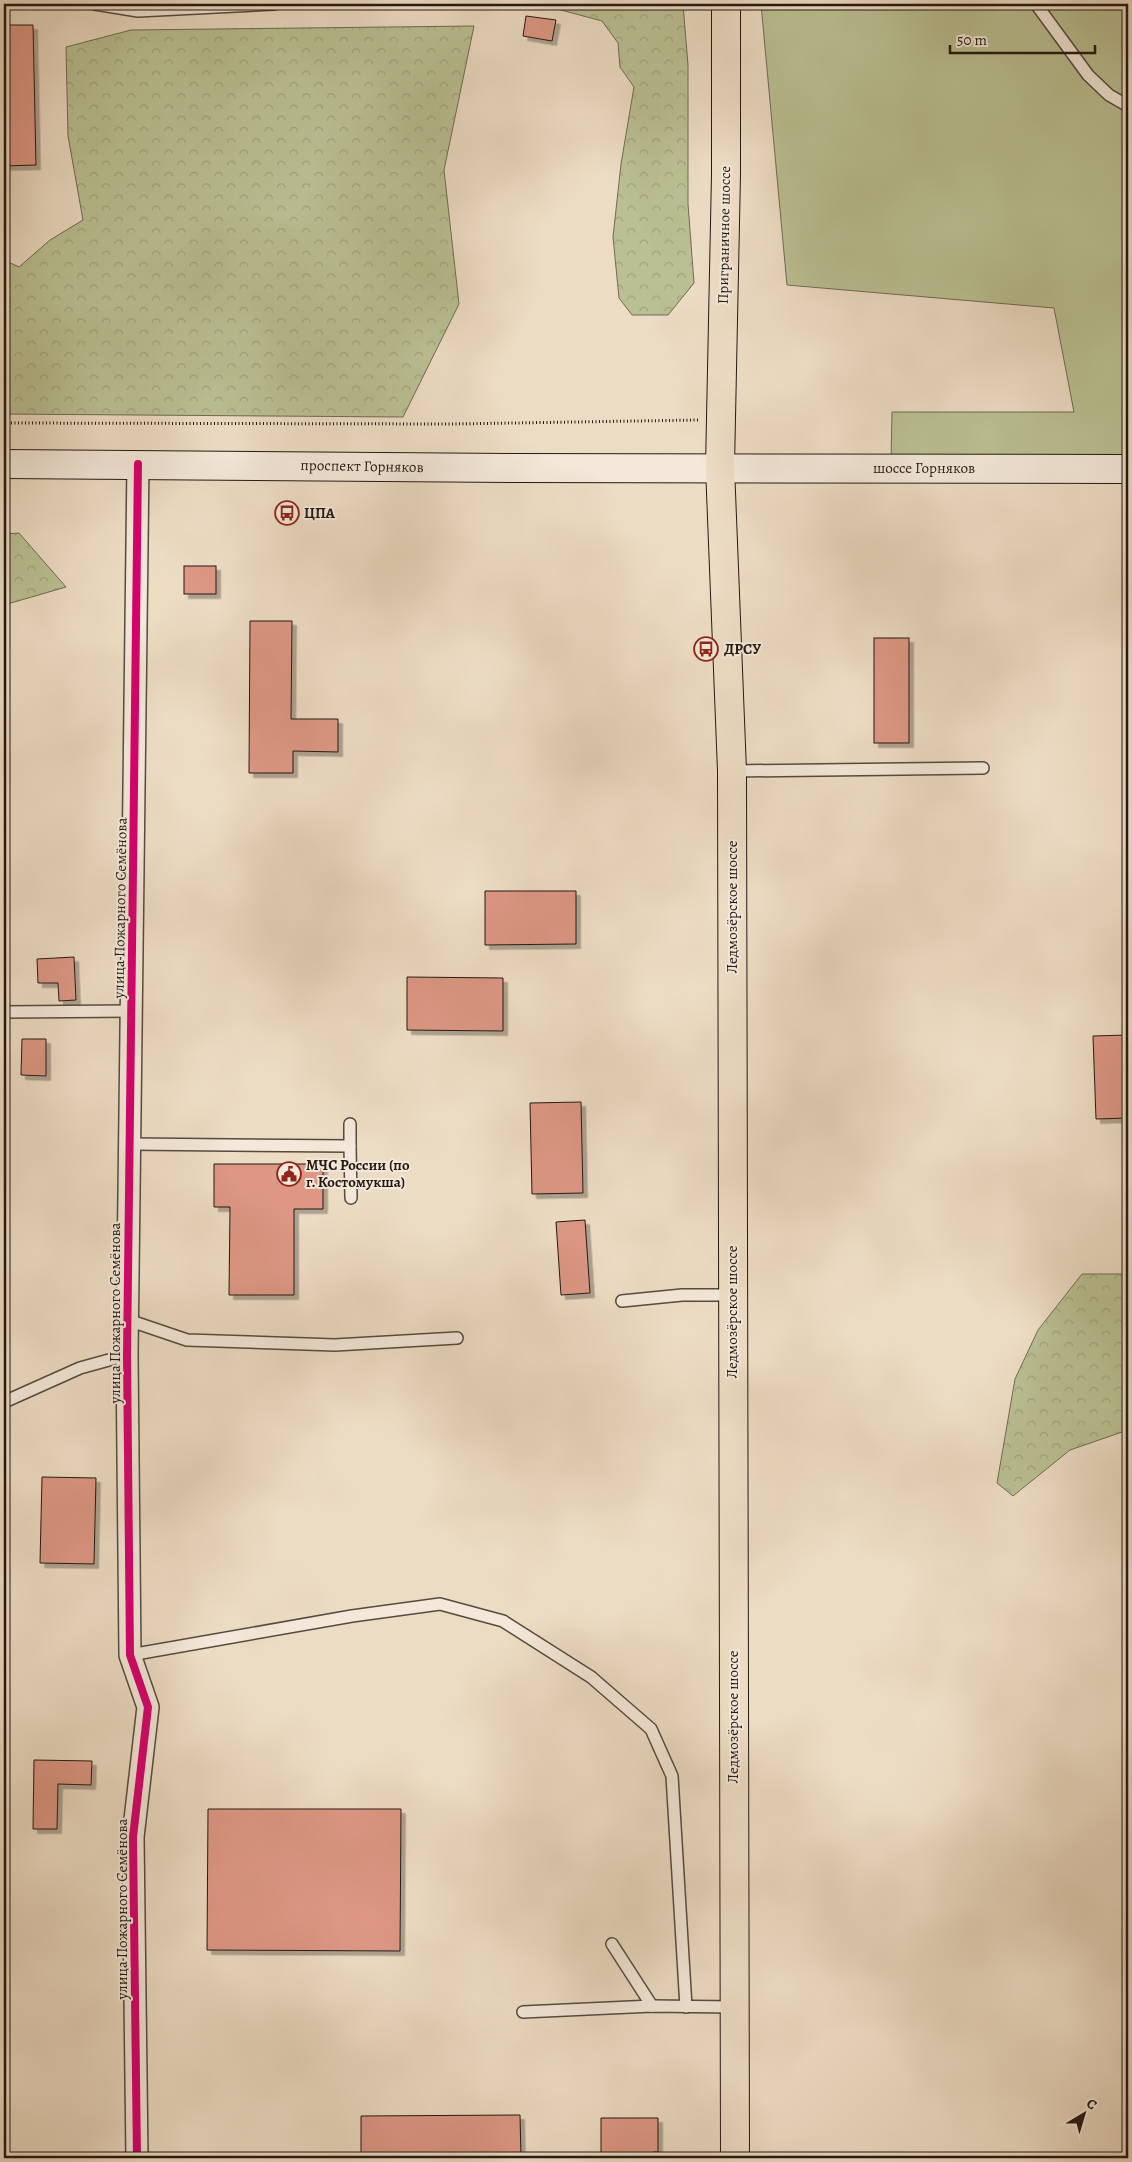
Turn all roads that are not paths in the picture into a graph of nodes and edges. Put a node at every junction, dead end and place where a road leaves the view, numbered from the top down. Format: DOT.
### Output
graph roads {
  1 [pos="95,4"];
  2 [pos="274,4"];
  3 [pos="726,4"];
  4 [pos="1036,4"];
  5 [pos="1128,106"];
  6 [pos="4,464"];
  7 [pos="138,464"];
  8 [pos="720,467"];
  9 [pos="1128,469"];
  10 [pos="983,768"];
  11 [pos="732,771"];
  12 [pos="132,1011"];
  13 [pos="4,1012"];
  14 [pos="350,1124"];
  15 [pos="130,1144"];
  16 [pos="350,1146"];
  17 [pos="351,1198"];
  18 [pos="732,1295"];
  19 [pos="622,1301"];
  20 [pos="128,1320"];
  21 [pos="457,1338"];
  22 [pos="127,1354"];
  23 [pos="4,1402"];
  24 [pos="130,1656"];
  25 [pos="612,1944"];
  26 [pos="652,2006"];
  27 [pos="686,2007"];
  28 [pos="734,2007"];
  29 [pos="523,2012"];
  30 [pos="137,2158"];
  31 [pos="735,2158"];
  1 -- 2 [label="lane"];
  3 -- 8 [label="main road, Приграничное шоссе"];
  4 -- 5 [label="lane"];
  6 -- 7 [label="main road, проспект Горняков"];
  7 -- 8 [label="main road, проспект Горняков"];
  7 -- 12 [label="street, улица Пожарного Семёнова"];
  8 -- 9 [label="main road, шоссе Горняков"];
  8 -- 11 [label="main road, Ледмозёрское шоссе"];
  10 -- 11 [label="lane"];
  11 -- 18 [label="main road, Ледмозёрское шоссе"];
  12 -- 13 [label="lane"];
  12 -- 15 [label="street, улица Пожарного Семёнова"];
  14 -- 16 [label="lane"];
  15 -- 16 [label="lane"];
  15 -- 20 [label="street, улица Пожарного Семёнова"];
  16 -- 17 [label="lane"];
  18 -- 19 [label="lane"];
  18 -- 28 [label="main road, Ледмозёрское шоссе"];
  20 -- 21 [label="lane"];
  20 -- 22 [label="street, улица Пожарного Семёнова"];
  22 -- 23 [label="lane"];
  22 -- 24 [label="street, улица Пожарного Семёнова"];
  24 -- 27 [label="lane"];
  24 -- 30 [label="street, улица Пожарного Семёнова"];
  25 -- 26 [label="lane"];
  26 -- 27 [label="lane"];
  26 -- 29 [label="lane"];
  27 -- 28 [label="lane"];
  28 -- 31 [label="main road, Ледмозёрское шоссе"];
}
